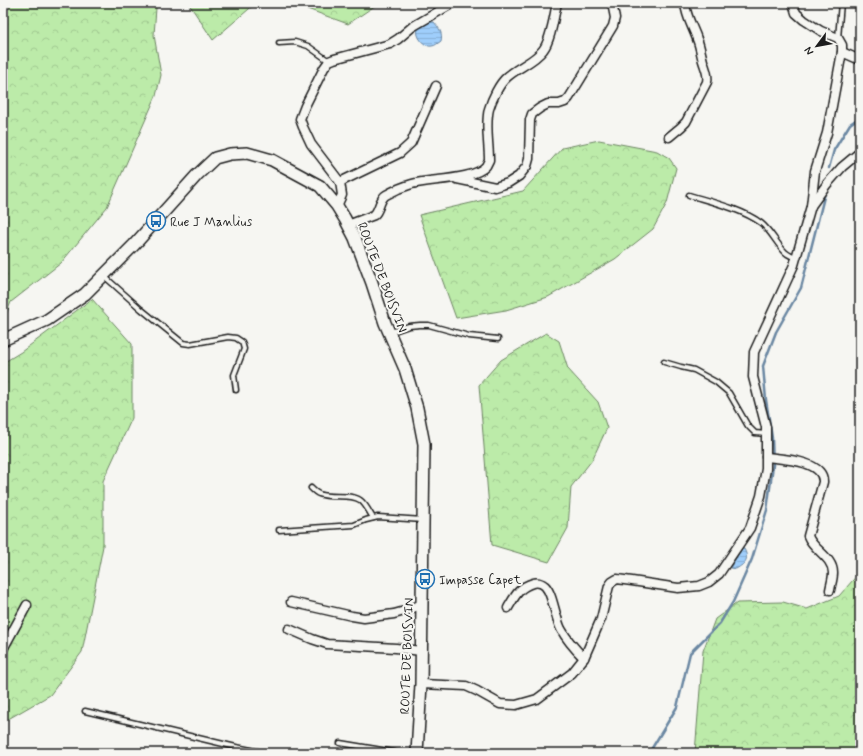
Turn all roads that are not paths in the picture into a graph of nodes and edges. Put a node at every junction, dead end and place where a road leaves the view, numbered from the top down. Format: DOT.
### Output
graph roads {
  1 [pos="453,3"];
  2 [pos="557,3"];
  3 [pos="612,3"];
  4 [pos="685,3"];
  5 [pos="793,3"];
  6 [pos="841,3"];
  7 [pos="838,38"];
  8 [pos="279,43"];
  9 [pos="842,52"];
  10 [pos="860,60"];
  11 [pos="329,61"];
  12 [pos="436,86"];
  13 [pos="669,137"];
  14 [pos="860,152"];
  15 [pos="450,178"];
  16 [pos="340,182"];
  17 [pos="689,195"];
  18 [pos="337,206"];
  19 [pos="810,206"];
  20 [pos="348,225"];
  21 [pos="796,259"];
  22 [pos="103,275"];
  23 [pos="390,332"];
  24 [pos="498,339"];
  25 [pos="3,340"];
  26 [pos="664,362"];
  27 [pos="236,390"];
  28 [pos="766,434"];
  29 [pos="766,457"];
  30 [pos="311,488"];
  31 [pos="373,518"];
  32 [pos="423,520"];
  33 [pos="279,530"];
  34 [pos="830,590"];
  35 [pos="291,602"];
  36 [pos="422,604"];
  37 [pos="27,605"];
  38 [pos="508,608"];
  39 [pos="289,629"];
  40 [pos="3,649"];
  41 [pos="421,651"];
  42 [pos="584,658"];
  43 [pos="421,684"];
  44 [pos="85,711"];
  45 [pos="340,743"];
  46 [pos="267,753"];
  47 [pos="400,753"];
  48 [pos="417,753"];
  1 -- 11 [label="street"];
  2 -- 15 [label="street"];
  3 -- 15 [label="street"];
  4 -- 13 [label="street"];
  5 -- 7 [label="street"];
  6 -- 7 [label="lane"];
  7 -- 9 [label="street"];
  8 -- 11 [label="lane"];
  9 -- 10 [label="street"];
  9 -- 19 [label="street"];
  11 -- 16 [label="street"];
  12 -- 16 [label="street"];
  14 -- 19 [label="street"];
  15 -- 20 [label="street"];
  16 -- 18 [label="street"];
  17 -- 21 [label="lane"];
  18 -- 20 [label="main road, ROUTE DE BOISVIN"];
  18 -- 22 [label="main road, ROUTE DE BOISVIN"];
  19 -- 21 [label="street"];
  20 -- 23 [label="main road, ROUTE DE BOISVIN"];
  21 -- 28 [label="street"];
  22 -- 25 [label="main road, ROUTE DE BOISVIN"];
  22 -- 27 [label="lane"];
  23 -- 24 [label="lane"];
  23 -- 32 [label="main road, ROUTE DE BOISVIN"];
  26 -- 28 [label="lane"];
  28 -- 29 [label="street"];
  29 -- 34 [label="street"];
  29 -- 42 [label="street"];
  30 -- 31 [label="lane"];
  31 -- 32 [label="lane"];
  31 -- 33 [label="lane"];
  32 -- 36 [label="main road, ROUTE DE BOISVIN"];
  35 -- 36 [label="street"];
  36 -- 41 [label="main road, ROUTE DE BOISVIN"];
  37 -- 40 [label="street"];
  38 -- 42 [label="street"];
  39 -- 41 [label="street"];
  41 -- 43 [label="main road, ROUTE DE BOISVIN"];
  42 -- 43 [label="street"];
  43 -- 48 [label="main road, ROUTE DE BOISVIN"];
  44 -- 46 [label="lane"];
  45 -- 47 [label="lane"];
}
